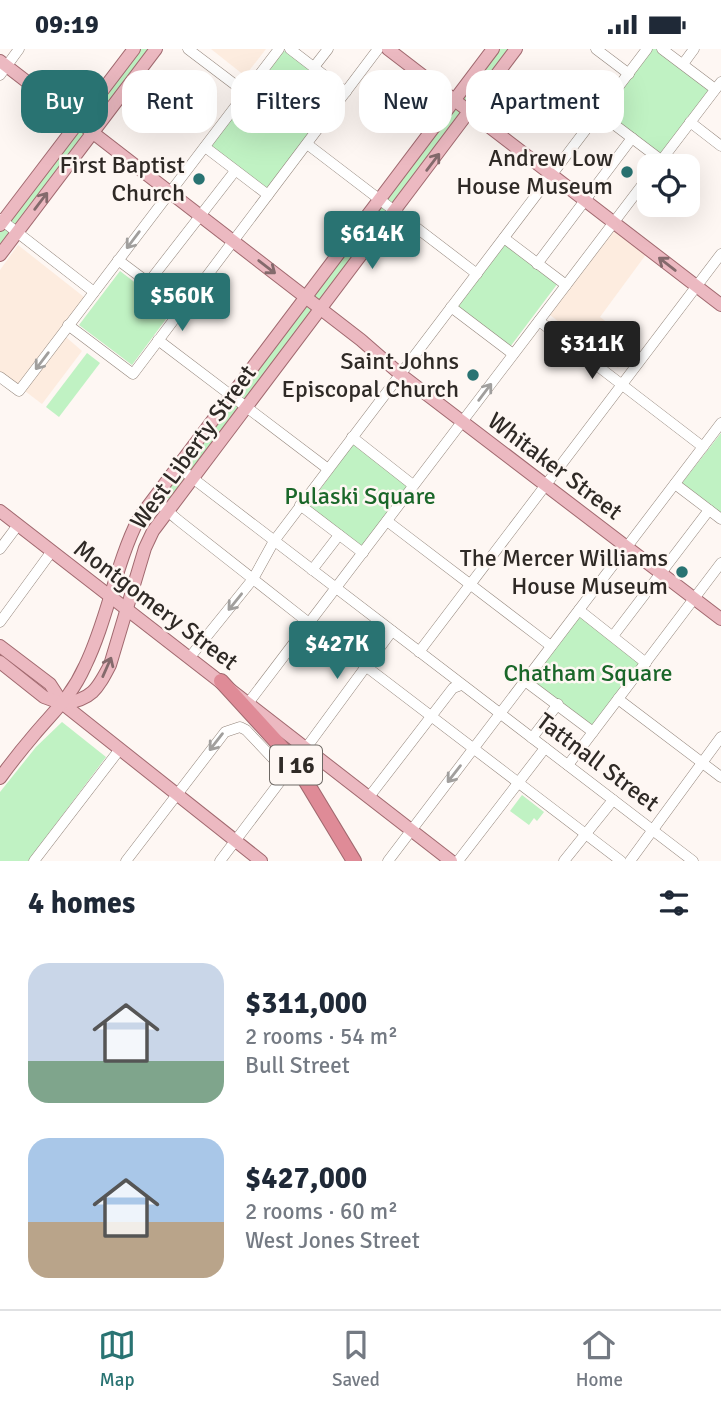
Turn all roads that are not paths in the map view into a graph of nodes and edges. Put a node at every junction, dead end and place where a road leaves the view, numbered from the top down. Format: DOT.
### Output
graph roads {
  1 [pos="19,49"];
  2 [pos="134,49"];
  3 [pos="156,49"];
  4 [pos="188,49"];
  5 [pos="279,49"];
  6 [pos="290,49"];
  7 [pos="328,49"];
  8 [pos="378,49"];
  9 [pos="388,49"];
  10 [pos="493,49"];
  11 [pos="516,49"];
  12 [pos="596,49"];
  13 [pos="648,49"];
  14 [pos="662,49"];
  15 [pos="694,49"];
  16 [pos="683,64"];
  17 [pos="2,67"];
  18 [pos="314,67"];
  19 [pos="263,70"];
  20 [pos="501,70"];
  21 [pos="629,74"];
  22 [pos="624,80"];
  23 [pos="21,81"];
  24 [pos="231,82"];
  25 [pos="108,84"];
  26 [pos="718,85"];
  27 [pos="346,92"];
  28 [pos="454,101"];
  29 [pos="466,111"];
  30 [pos="108,112"];
  31 [pos="231,113"];
  32 [pos="466,117"];
  33 [pos="690,123"];
  34 [pos="624,132"];
  35 [pos="70,133"];
  36 [pos="92,133"];
  37 [pos="94,133"];
  38 [pos="495,133"];
  39 [pos="584,133"];
  40 [pos="632,138"];
  41 [pos="307,144"];
  42 [pos="721,146"];
  43 [pos="205,147"];
  44 [pos="649,154"];
  45 [pos="666,154"];
  46 [pos="235,171"];
  47 [pos="551,176"];
  48 [pos="169,192"];
  49 [pos="637,192"];
  50 [pos="268,195"];
  51 [pos="381,199"];
  52 [pos="584,201"];
  53 [pos="396,212"];
  54 [pos="200,215"];
  55 [pos="1,222"];
  56 [pos="613,223"];
  57 [pos="18,232"];
  58 [pos="504,238"];
  59 [pos="233,241"];
  60 [pos="721,254"];
  61 [pos="0,255"];
  62 [pos="118,260"];
  63 [pos="537,264"];
  64 [pos="477,274"];
  65 [pos="148,283"];
  66 [pos="566,285"];
  67 [pos="696,287"];
  68 [pos="94,292"];
  69 [pos="306,298"];
  70 [pos="721,305"];
  71 [pos="451,307"];
  72 [pos="182,308"];
  73 [pos="321,310"];
  74 [pos="539,321"];
  75 [pos="68,325"];
  76 [pos="158,339"];
  77 [pos="513,354"];
  78 [pos="400,374"];
  79 [pos="0,377"];
  80 [pos="622,385"];
  81 [pos="232,397"];
  82 [pos="248,408"];
  83 [pos="462,422"];
  84 [pos="721,423"];
  85 [pos="352,437"];
  86 [pos="703,447"];
  87 [pos="178,467"];
  88 [pos="328,469"];
  89 [pos="193,479"];
  90 [pos="675,484"];
  91 [pos="413,485"];
  92 [pos="545,485"];
  93 [pos="159,492"];
  94 [pos="300,505"];
  95 [pos="709,510"];
  96 [pos="168,511"];
  97 [pos="0,512"];
  98 [pos="721,519"];
  99 [pos="387,521"];
  100 [pos="18,525"];
  101 [pos="339,535"];
  102 [pos="274,541"];
  103 [pos="1,545"];
  104 [pos="627,547"];
  105 [pos="52,551"];
  106 [pos="363,553"];
  107 [pos="721,563"];
  108 [pos="312,570"];
  109 [pos="661,573"];
  110 [pos="254,579"];
  111 [pos="470,584"];
  112 [pos="336,588"];
  113 [pos="109,596"];
  114 [pos="694,599"];
  115 [pos="127,609"];
  116 [pos="579,610"];
  117 [pos="721,619"];
  118 [pos="0,622"];
  119 [pos="309,623"];
  120 [pos="392,631"];
  121 [pos="613,636"];
  122 [pos="0,646"];
  123 [pos="551,646"];
  124 [pos="419,652"];
  125 [pos="190,657"];
  126 [pos="0,662"];
  127 [pos="646,663"];
  128 [pos="367,667"];
  129 [pos="221,681"];
  130 [pos="525,681"];
  131 [pos="461,685"];
  132 [pos="618,699"];
  133 [pos="249,702"];
  134 [pos="63,704"];
  135 [pos="558,704"];
  136 [pos="500,714"];
  137 [pos="432,717"];
  138 [pos="593,731"];
  139 [pos="721,737"];
  140 [pos="532,738"];
  141 [pos="306,748"];
  142 [pos="474,748"];
  143 [pos="545,748"];
  144 [pos="120,749"];
  145 [pos="703,764"];
  146 [pos="568,765"];
  147 [pos="0,778"];
  148 [pos="721,778"];
  149 [pos="519,783"];
  150 [pos="177,795"];
  151 [pos="369,797"];
  152 [pos="613,800"];
  153 [pos="411,830"];
  154 [pos="653,830"];
  155 [pos="585,834"];
  156 [pos="236,841"];
  157 [pos="34,861"];
  158 [pos="127,861"];
  159 [pos="220,861"];
  160 [pos="261,861"];
  161 [pos="354,861"];
  162 [pos="388,861"];
  163 [pos="452,861"];
  164 [pos="458,861"];
  165 [pos="565,861"];
  166 [pos="621,861"];
  167 [pos="630,861"];
  168 [pos="693,861"];
  1 -- 17 [label="street"];
  2 -- 25 [label="main road"];
  3 -- 30 [label="main road"];
  4 -- 24 [label="street"];
  5 -- 19 [label="street"];
  6 -- 18 [label="street"];
  7 -- 18 [label="street"];
  8 -- 27 [label="street"];
  9 -- 28 [label="main road"];
  10 -- 28 [label="main road, West Liberty Street"];
  11 -- 20 [label="main road, West Liberty Street"];
  12 -- 21 [label="street"];
  13 -- 21 [label="street"];
  14 -- 16 [label="street"];
  15 -- 16 [label="street"];
  16 -- 26 [label="street"];
  17 -- 23 [label="main road, Whitaker Street"];
  18 -- 27 [label="street"];
  21 -- 22 [label="street"];
  26 -- 33 [label="street"];
  27 -- 41 [label="street"];
  28 -- 29 [label="main road"];
  28 -- 51 [label="main road, West Liberty Street"];
  31 -- 43 [label="street"];
  53 -- 32 [label="main road, West Liberty Street, one-way"];
  33 -- 42 [label="street"];
  33 -- 45 [label="street"];
  34 -- 40 [label="street"];
  35 -- 55 [label="main road"];
  57 -- 36 [label="main road, one-way"];
  37 -- 48 [label="main road, Whitaker Street"];
  38 -- 47 [label="main road"];
  39 -- 47 [label="street"];
  40 -- 44 [label="street"];
  40 -- 52 [label="street"];
  41 -- 50 [label="street"];
  41 -- 51 [label="street"];
  43 -- 46 [label="street"];
  43 -- 48 [label="street"];
  46 -- 50 [label="street"];
  46 -- 54 [label="street"];
  47 -- 52 [label="main road"];
  47 -- 58 [label="street"];
  48 -- 54 [label="main road, Whitaker Street"];
  48 -- 62 [label="street, one-way"];
  49 -- 56 [label="street"];
  50 -- 59 [label="street"];
  51 -- 53 [label="street"];
  51 -- 69 [label="main road, West Liberty Street"];
  52 -- 56 [label="main road"];
  52 -- 63 [label="street"];
  53 -- 64 [label="street"];
  53 -- 73 [label="main road, West Liberty Street"];
  54 -- 59 [label="main road, Whitaker Street"];
  54 -- 65 [label="street"];
  55 -- 57 [label="street"];
  56 -- 66 [label="street"];
  67 -- 56 [label="main road, one-way"];
  57 -- 61 [label="main road"];
  57 -- 68 [label="street"];
  58 -- 63 [label="street"];
  58 -- 64 [label="street"];
  59 -- 69 [label="main road, Whitaker Street, one-way"];
  59 -- 72 [label="street"];
  60 -- 67 [label="street"];
  62 -- 65 [label="street"];
  62 -- 68 [label="street"];
  63 -- 66 [label="street"];
  64 -- 71 [label="street"];
  65 -- 72 [label="street"];
  66 -- 74 [label="street"];
  67 -- 70 [label="main road"];
  67 -- 80 [label="street"];
  68 -- 75 [label="street"];
  69 -- 73 [label="main road, Whitaker Street"];
  69 -- 81 [label="main road, West Liberty Street"];
  71 -- 77 [label="street"];
  71 -- 78 [label="street"];
  72 -- 76 [label="street"];
  73 -- 78 [label="main road, Whitaker Street"];
  73 -- 82 [label="main road, West Liberty Street"];
  74 -- 77 [label="street"];
  74 -- 80 [label="street"];
  75 -- 76 [label="street"];
  75 -- 79 [label="street, one-way"];
  76 -- 81 [label="street"];
  83 -- 77 [label="street, one-way"];
  78 -- 83 [label="main road, Whitaker Street"];
  78 -- 85 [label="street"];
  80 -- 86 [label="street"];
  80 -- 92 [label="street"];
  81 -- 82 [label="street"];
  81 -- 87 [label="main road, West Liberty Street"];
  82 -- 88 [label="street"];
  82 -- 89 [label="main road, West Liberty Street"];
  83 -- 91 [label="street"];
  83 -- 92 [label="main road, Whitaker Street"];
  84 -- 86 [label="street"];
  85 -- 88 [label="street"];
  85 -- 91 [label="street"];
  86 -- 90 [label="street"];
  87 -- 89 [label="street, Tattnall Street"];
  87 -- 93 [label="main road, West Liberty Street"];
  88 -- 94 [label="street"];
  89 -- 96 [label="main road, West Liberty Street"];
  89 -- 102 [label="street, Tattnall Street"];
  90 -- 95 [label="street"];
  90 -- 104 [label="street"];
  91 -- 99 [label="street"];
  92 -- 104 [label="main road, Whitaker Street"];
  92 -- 111 [label="street"];
  93 -- 96 [label="street"];
  93 -- 113 [label="main road, West Liberty Street"];
  94 -- 101 [label="street"];
  94 -- 102 [label="street"];
  95 -- 98 [label="street"];
  95 -- 109 [label="street"];
  96 -- 110 [label="street"];
  96 -- 115 [label="main road, West Liberty Street"];
  97 -- 100 [label="main road, Montgomery Street"];
  99 -- 106 [label="street"];
  99 -- 111 [label="street"];
  100 -- 103 [label="street"];
  100 -- 105 [label="main road, Montgomery Street"];
  101 -- 106 [label="street"];
  101 -- 108 [label="street"];
  102 -- 108 [label="street, Tattnall Street"];
  102 -- 110 [label="street"];
  104 -- 109 [label="main road, Whitaker Street"];
  104 -- 116 [label="street"];
  105 -- 113 [label="main road, Montgomery Street"];
  105 -- 118 [label="street"];
  106 -- 112 [label="street"];
  107 -- 114 [label="street"];
  108 -- 112 [label="street, Tattnall Street"];
  109 -- 114 [label="main road, Whitaker Street"];
  109 -- 121 [label="street"];
  110 -- 119 [label="street"];
  110 -- 125 [label="street, one-way"];
  111 -- 123 [label="street"];
  111 -- 124 [label="street"];
  112 -- 119 [label="street"];
  112 -- 120 [label="street, Tattnall Street"];
  113 -- 115 [label="main road, Montgomery Street"];
  113 -- 134 [label="main road, West Liberty Street"];
  114 -- 117 [label="main road, Whitaker Street"];
  114 -- 127 [label="street"];
  115 -- 125 [label="main road, Montgomery Street"];
  134 -- 115 [label="main road, West Liberty Street, one-way"];
  116 -- 121 [label="street"];
  116 -- 123 [label="street"];
  119 -- 128 [label="street"];
  119 -- 133 [label="street"];
  120 -- 124 [label="street, Tattnall Street"];
  120 -- 128 [label="street"];
  121 -- 127 [label="street"];
  122 -- 134 [label="main road"];
  123 -- 130 [label="street"];
  124 -- 131 [label="street, Tattnall Street"];
  125 -- 129 [label="main road, Montgomery Street"];
  126 -- 134 [label="main road"];
  127 -- 132 [label="street"];
  128 -- 137 [label="street"];
  128 -- 141 [label="street"];
  129 -- 133 [label="main road, Montgomery Street"];
  129 -- 161 [label="highway, I 16"];
  130 -- 135 [label="street"];
  130 -- 136 [label="street"];
  131 -- 136 [label="street, Tattnall Street"];
  131 -- 137 [label="street"];
  132 -- 138 [label="street"];
  132 -- 145 [label="street"];
  133 -- 141 [label="main road, Montgomery Street"];
  134 -- 144 [label="main road"];
  134 -- 147 [label="main road"];
  135 -- 138 [label="street"];
  135 -- 140 [label="street"];
  136 -- 140 [label="street, Tattnall Street"];
  136 -- 142 [label="street"];
  137 -- 142 [label="street"];
  137 -- 151 [label="street"];
  138 -- 146 [label="street"];
  139 -- 145 [label="street"];
  140 -- 143 [label="street, Tattnall Street"];
  141 -- 151 [label="main road, Montgomery Street"];
  142 -- 149 [label="street"];
  142 -- 153 [label="street, one-way"];
  143 -- 146 [label="street, Tattnall Street"];
  143 -- 149 [label="street"];
  144 -- 150 [label="main road"];
  144 -- 157 [label="street"];
  145 -- 148 [label="street"];
  145 -- 154 [label="street"];
  146 -- 152 [label="street, Tattnall Street"];
  149 -- 155 [label="street"];
  149 -- 164 [label="street"];
  150 -- 156 [label="main road"];
  156 -- 150 [label="street, one-way"];
  150 -- 158 [label="street"];
  151 -- 153 [label="main road, Montgomery Street"];
  152 -- 154 [label="street, Tattnall Street"];
  152 -- 155 [label="street"];
  153 -- 162 [label="street"];
  153 -- 163 [label="main road, Montgomery Street"];
  154 -- 167 [label="street"];
  154 -- 168 [label="street, Tattnall Street"];
  155 -- 165 [label="street"];
  155 -- 166 [label="street"];
  156 -- 159 [label="street"];
  156 -- 160 [label="main road"];
}
